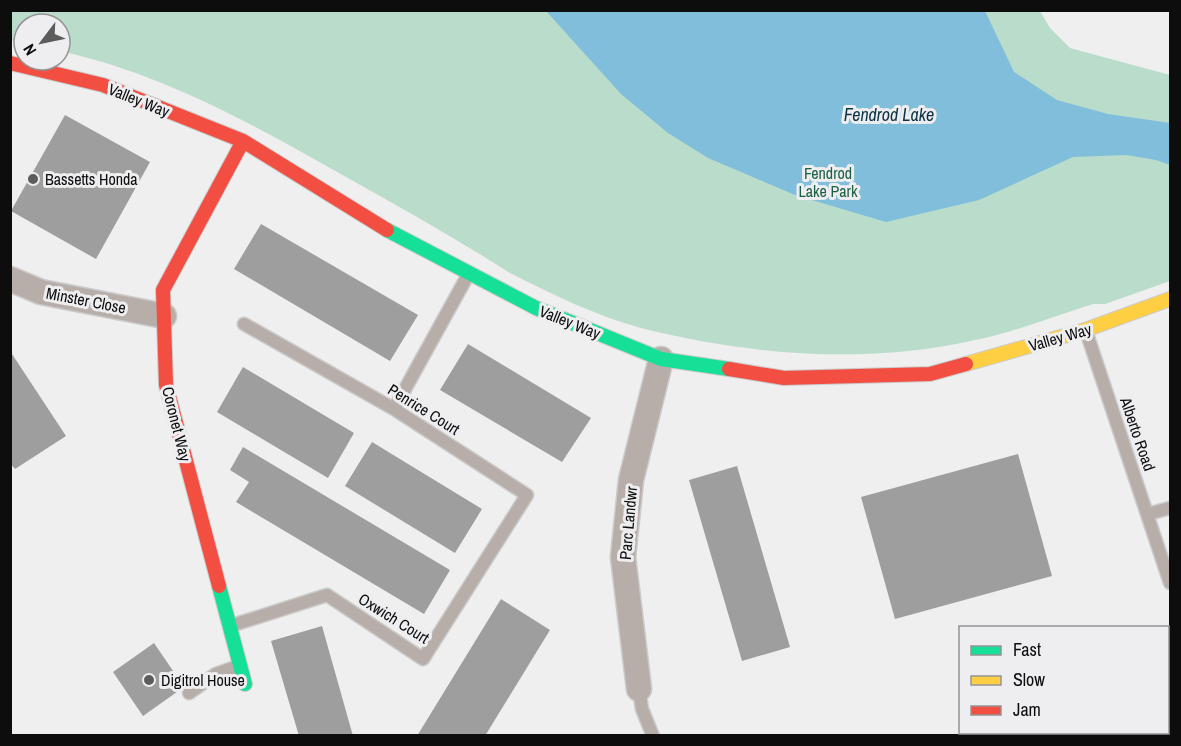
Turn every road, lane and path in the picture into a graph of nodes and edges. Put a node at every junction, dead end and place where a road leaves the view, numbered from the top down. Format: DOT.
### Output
graph roads {
  1 [pos="10,63"];
  2 [pos="243,141"];
  3 [pos="469,274"];
  4 [pos="10,279"];
  5 [pos="1170,299"];
  6 [pos="164,316"];
  7 [pos="244,324"];
  8 [pos="1085,330"];
  9 [pos="661,359"];
  10 [pos="394,409"];
  11 [pos="1170,508"];
  12 [pos="1148,514"];
  13 [pos="494,550"];
  14 [pos="1170,583"];
  15 [pos="229,626"];
  16 [pos="240,666"];
  17 [pos="245,684"];
  18 [pos="639,689"];
  19 [pos="189,693"];
  20 [pos="653,735"];
  1 -- 2 [label="street, Valley Way"];
  2 -- 3 [label="street, Valley Way"];
  2 -- 6 [label="street, Coronet Way"];
  3 -- 9 [label="street, Valley Way"];
  3 -- 10 [label="lane"];
  4 -- 6 [label="street, Minster Close"];
  5 -- 8 [label="street, Valley Way"];
  6 -- 15 [label="street, Coronet Way"];
  7 -- 10 [label="lane, Penrice Court"];
  8 -- 9 [label="street, Valley Way"];
  8 -- 12 [label="lane, Alberto Road"];
  9 -- 18 [label="street, Parc Landwr"];
  10 -- 13 [label="lane, Penrice Court"];
  11 -- 12 [label="lane"];
  12 -- 14 [label="lane, Alberto Road"];
  13 -- 15 [label="lane, Oxwich Court"];
  15 -- 16 [label="street, Coronet Way"];
  16 -- 17 [label="street, Coronet Way"];
  16 -- 19 [label="lane"];
  18 -- 20 [label="lane"];
}
